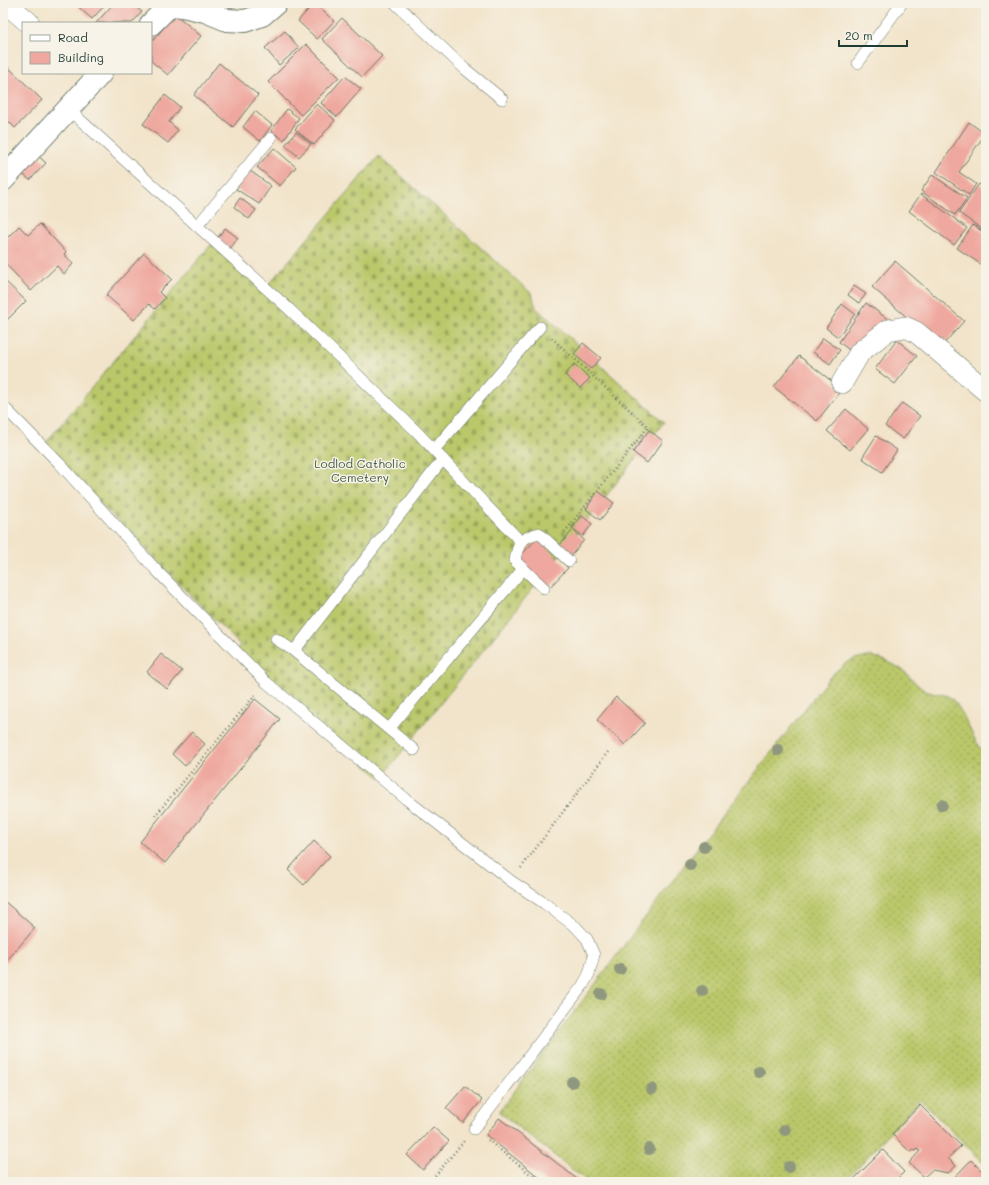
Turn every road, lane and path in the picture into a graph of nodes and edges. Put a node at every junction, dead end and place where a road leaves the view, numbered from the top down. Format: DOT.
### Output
graph roads {
  1 [pos="6,3"];
  2 [pos="276,3"];
  3 [pos="395,3"];
  4 [pos="902,3"];
  5 [pos="157,12"];
  6 [pos="28,22"];
  7 [pos="858,63"];
  8 [pos="93,76"];
  9 [pos="502,99"];
  10 [pos="66,110"];
  11 [pos="271,138"];
  12 [pos="3,180"];
  13 [pos="197,226"];
  14 [pos="540,327"];
  15 [pos="842,383"];
  16 [pos="986,391"];
  17 [pos="3,406"];
  18 [pos="434,450"];
  19 [pos="443,459"];
  20 [pos="521,542"];
  21 [pos="553,546"];
  22 [pos="569,561"];
  23 [pos="523,569"];
  24 [pos="544,588"];
  25 [pos="276,639"];
  26 [pos="294,651"];
  27 [pos="266,682"];
  28 [pos="389,729"];
  29 [pos="414,750"];
  30 [pos="608,752"];
  31 [pos="155,816"];
  32 [pos="511,881"];
  33 [pos="474,1129"];
  34 [pos="430,1182"];
  35 [pos="540,1182"];
  1 -- 6 [label="street"];
  2 -- 5 [label="street"];
  3 -- 9 [label="lane"];
  4 -- 7 [label="lane"];
  8 -- 10 [label="street"];
  10 -- 12 [label="street"];
  10 -- 13 [label="lane"];
  11 -- 13 [label="lane"];
  13 -- 18 [label="lane"];
  14 -- 18 [label="lane"];
  14 -- 21 [label="path"];
  15 -- 16 [label="street"];
  17 -- 27 [label="lane"];
  18 -- 19 [label="lane"];
  19 -- 20 [label="lane"];
  19 -- 26 [label="lane"];
  20 -- 21 [label="lane"];
  20 -- 23 [label="lane"];
  21 -- 22 [label="lane"];
  23 -- 24 [label="lane"];
  23 -- 28 [label="lane"];
  25 -- 26 [label="lane"];
  26 -- 28 [label="lane"];
  27 -- 31 [label="path"];
  27 -- 32 [label="lane"];
  28 -- 29 [label="lane"];
  30 -- 32 [label="path"];
  32 -- 33 [label="lane"];
  33 -- 34 [label="path"];
  33 -- 35 [label="path"];
}
